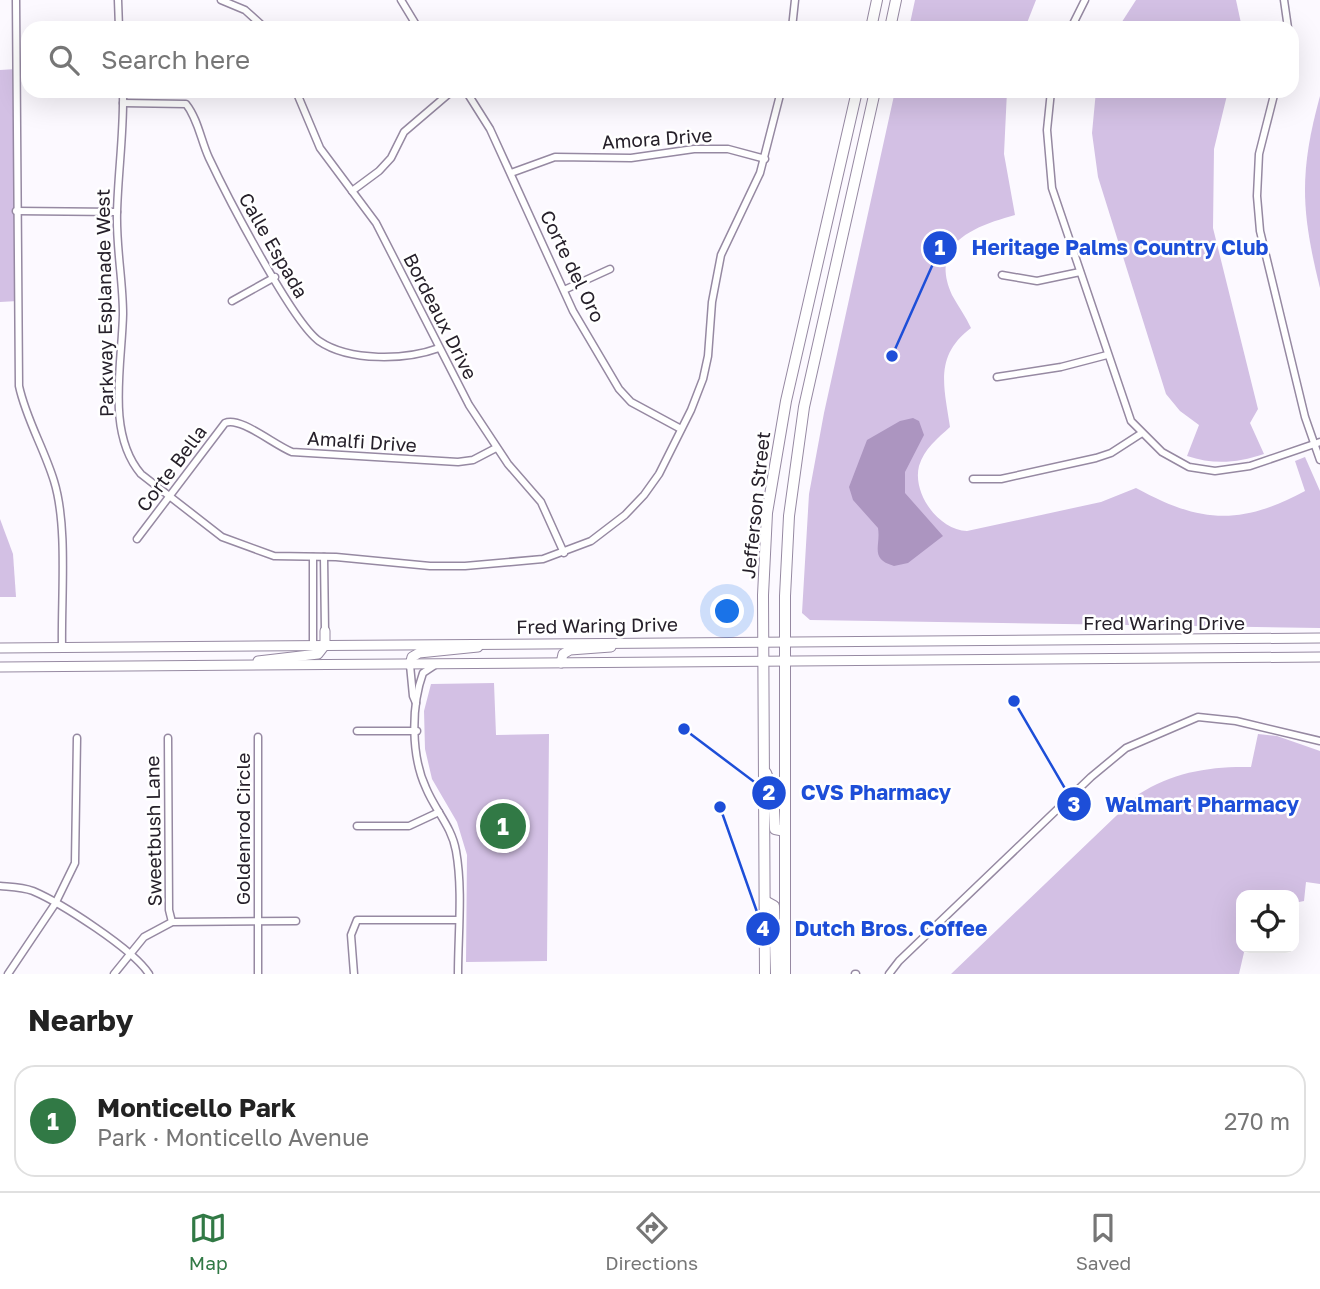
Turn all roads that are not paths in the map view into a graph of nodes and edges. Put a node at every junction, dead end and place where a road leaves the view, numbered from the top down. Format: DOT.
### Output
graph roads {
  1 [pos="16,0"];
  2 [pos="118,0"];
  3 [pos="221,0"];
  4 [pos="401,0"];
  5 [pos="795,0"];
  6 [pos="877,0"];
  7 [pos="896,0"];
  8 [pos="1085,0"];
  9 [pos="1284,0"];
  10 [pos="119,21"];
  11 [pos="258,21"];
  12 [pos="414,21"];
  13 [pos="794,21"];
  14 [pos="872,21"];
  15 [pos="892,21"];
  16 [pos="1074,21"];
  17 [pos="1287,21"];
  18 [pos="123,98"];
  19 [pos="299,98"];
  20 [pos="444,98"];
  21 [pos="471,98"];
  22 [pos="779,98"];
  23 [pos="855,98"];
  24 [pos="873,98"];
  25 [pos="1050,98"];
  26 [pos="1273,98"];
  27 [pos="123,103"];
  28 [pos="765,159"];
  29 [pos="511,173"];
  30 [pos="352,191"];
  31 [pos="16,211"];
  32 [pos="117,212"];
  33 [pos="610,269"];
  34 [pos="1080,272"];
  35 [pos="1002,275"];
  36 [pos="275,277"];
  37 [pos="564,290"];
  38 [pos="232,301"];
  39 [pos="439,348"];
  40 [pos="1107,355"];
  41 [pos="997,377"];
  42 [pos="232,419"];
  43 [pos="681,429"];
  44 [pos="1142,433"];
  45 [pos="1317,443"];
  46 [pos="496,448"];
  47 [pos="1320,460"];
  48 [pos="973,479"];
  49 [pos="170,496"];
  50 [pos="137,539"];
  51 [pos="564,553"];
  52 [pos="313,556"];
  53 [pos="324,557"];
  54 [pos="325,631"];
  55 [pos="1320,638"];
  56 [pos="762,641"];
  57 [pos="785,641"];
  58 [pos="626,642"];
  59 [pos="489,643"];
  60 [pos="313,645"];
  61 [pos="325,645"];
  62 [pos="62,647"];
  63 [pos="0,648"];
  64 [pos="1320,657"];
  65 [pos="762,662"];
  66 [pos="785,662"];
  67 [pos="561,663"];
  68 [pos="240,665"];
  69 [pos="410,665"];
  70 [pos="435,665"];
  71 [pos="0,667"];
  72 [pos="416,703"];
  73 [pos="357,731"];
  74 [pos="417,731"];
  75 [pos="258,737"];
  76 [pos="77,738"];
  77 [pos="168,738"];
  78 [pos="1320,741"];
  79 [pos="763,766"];
  80 [pos="439,812"];
  81 [pos="357,827"];
  82 [pos="785,831"];
  83 [pos="0,886"];
  84 [pos="765,901"];
  85 [pos="55,904"];
  86 [pos="458,919"];
  87 [pos="258,921"];
  88 [pos="296,921"];
  89 [pos="173,922"];
  90 [pos="130,953"];
  91 [pos="8,974"];
  92 [pos="114,974"];
  93 [pos="149,974"];
  94 [pos="258,974"];
  95 [pos="354,974"];
  96 [pos="458,974"];
  97 [pos="765,974"];
  98 [pos="776,974"];
  99 [pos="785,974"];
  100 [pos="889,974"];
  1 -- 31 [label="street"];
  2 -- 10 [label="street"];
  3 -- 11 [label="street"];
  4 -- 12 [label="street"];
  5 -- 13 [label="street"];
  6 -- 14 [label="main road"];
  7 -- 15 [label="main road"];
  8 -- 16 [label="street"];
  9 -- 17 [label="street"];
  18 -- 27 [label="street, Parkway Esplanade West"];
  19 -- 30 [label="street, Bordeaux Drive"];
  20 -- 30 [label="street"];
  21 -- 29 [label="street, Corte del Oro"];
  22 -- 28 [label="street, Parkway Esplanade West"];
  23 -- 56 [label="main road, Jefferson Street"];
  24 -- 57 [label="main road, Jefferson Street"];
  25 -- 34 [label="street"];
  26 -- 45 [label="street"];
  27 -- 32 [label="street, Parkway Esplanade West"];
  27 -- 36 [label="street, Calle Espada"];
  28 -- 29 [label="street, Amora Drive"];
  28 -- 43 [label="street, Parkway Esplanade West"];
  29 -- 37 [label="street, Corte del Oro"];
  30 -- 39 [label="street, Bordeaux Drive"];
  31 -- 32 [label="street"];
  31 -- 62 [label="street"];
  32 -- 49 [label="street, Parkway Esplanade West"];
  33 -- 37 [label="street"];
  34 -- 35 [label="street"];
  34 -- 40 [label="street"];
  36 -- 38 [label="street"];
  36 -- 39 [label="street, Calle Espada"];
  37 -- 43 [label="street, Corte del Oro"];
  39 -- 46 [label="street, Bordeaux Drive"];
  40 -- 41 [label="street"];
  40 -- 44 [label="street"];
  42 -- 46 [label="street, Amalfi Drive"];
  42 -- 49 [label="street, Corte Bella"];
  43 -- 51 [label="street, Parkway Esplanade West"];
  44 -- 45 [label="street"];
  44 -- 48 [label="street"];
  45 -- 47 [label="street"];
  46 -- 51 [label="street, Bordeaux Drive"];
  49 -- 50 [label="street, Corte Bella"];
  49 -- 52 [label="street, Parkway Esplanade West"];
  51 -- 53 [label="street, Parkway Esplanade West"];
  52 -- 53 [label="street, Parkway Esplanade West"];
  52 -- 60 [label="street"];
  53 -- 54 [label="street"];
  54 -- 61 [label="main road"];
  55 -- 57 [label="main road, Fred Waring Drive"];
  56 -- 57 [label="main road, Fred Waring Drive"];
  56 -- 58 [label="main road, Fred Waring Drive"];
  56 -- 65 [label="main road, Jefferson Street"];
  57 -- 66 [label="main road, Jefferson Street"];
  58 -- 59 [label="main road, Fred Waring Drive"];
  58 -- 67 [label="main road"];
  59 -- 61 [label="main road, Fred Waring Drive"];
  59 -- 69 [label="main road"];
  60 -- 61 [label="main road, Fred Waring Drive"];
  60 -- 62 [label="main road, Fred Waring Drive"];
  61 -- 68 [label="main road"];
  62 -- 63 [label="main road, Fred Waring Drive"];
  64 -- 66 [label="main road, Fred Waring Drive"];
  65 -- 66 [label="main road, Fred Waring Drive"];
  65 -- 67 [label="main road, Fred Waring Drive"];
  65 -- 79 [label="main road, Jefferson Street"];
  66 -- 82 [label="main road, Jefferson Street"];
  67 -- 70 [label="main road, Fred Waring Drive"];
  68 -- 69 [label="main road, Fred Waring Drive"];
  68 -- 71 [label="main road, Fred Waring Drive"];
  69 -- 70 [label="main road, Fred Waring Drive"];
  69 -- 72 [label="street"];
  70 -- 72 [label="street"];
  72 -- 74 [label="street"];
  73 -- 74 [label="street"];
  74 -- 80 [label="street"];
  75 -- 87 [label="street, Goldenrod Circle"];
  76 -- 85 [label="street"];
  77 -- 89 [label="street, Sweetbush Lane"];
  78 -- 100 [label="street"];
  79 -- 82 [label="main road"];
  79 -- 84 [label="main road, Jefferson Street"];
  80 -- 81 [label="street"];
  80 -- 86 [label="street"];
  82 -- 99 [label="main road, Jefferson Street"];
  83 -- 85 [label="street"];
  84 -- 97 [label="main road, Jefferson Street"];
  84 -- 98 [label="main road"];
  85 -- 90 [label="street"];
  85 -- 91 [label="street"];
  86 -- 95 [label="street"];
  86 -- 96 [label="street"];
  87 -- 88 [label="street"];
  87 -- 89 [label="street"];
  87 -- 94 [label="street, Goldenrod Circle"];
  89 -- 90 [label="street"];
  90 -- 92 [label="street"];
  90 -- 93 [label="street"];
}
